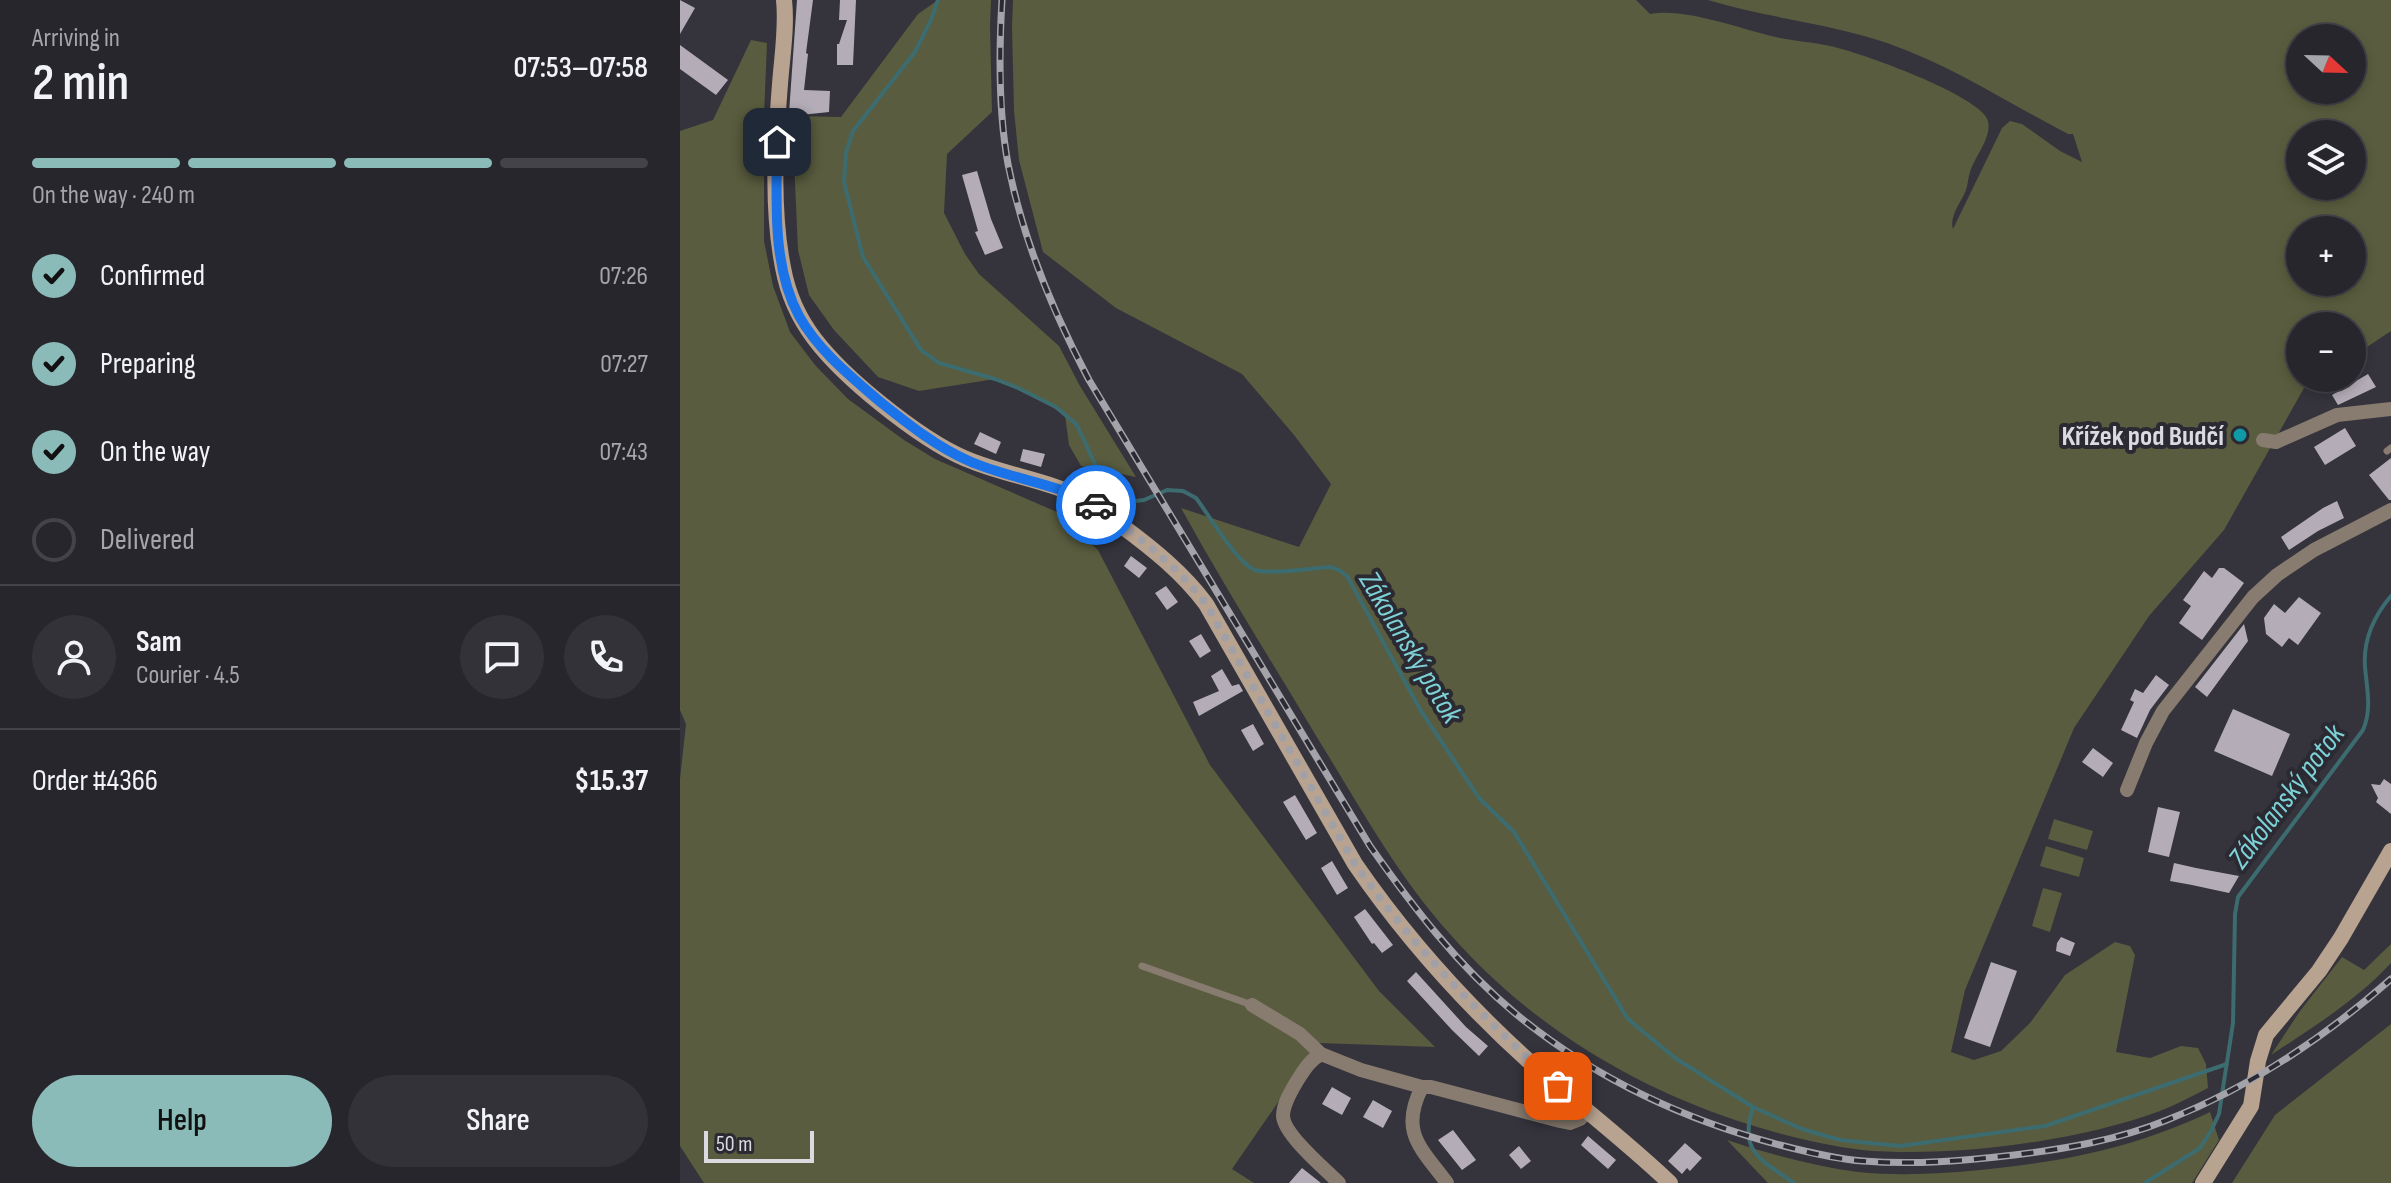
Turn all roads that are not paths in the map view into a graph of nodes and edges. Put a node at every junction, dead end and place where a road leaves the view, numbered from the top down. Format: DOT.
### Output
graph roads {
  1 [pos="784,0"];
  2 [pos="2391,409"];
  3 [pos="2263,440"];
  4 [pos="2391,510"];
  5 [pos="2127,790"];
  6 [pos="2391,851"];
  7 [pos="1142,966"];
  8 [pos="1252,1005"];
  9 [pos="1321,1054"];
  10 [pos="1422,1087"];
  11 [pos="1588,1111"];
  12 [pos="1339,1183"];
  13 [pos="1447,1183"];
  14 [pos="1670,1183"];
  15 [pos="2203,1183"];
  1 -- 11 [label="main road"];
  2 -- 3 [label="street"];
  4 -- 5 [label="street"];
  6 -- 15 [label="main road"];
  7 -- 8 [label="lane"];
  8 -- 9 [label="street"];
  9 -- 10 [label="street"];
  9 -- 12 [label="street"];
  10 -- 11 [label="street"];
  10 -- 13 [label="street"];
  11 -- 14 [label="main road"];
}
